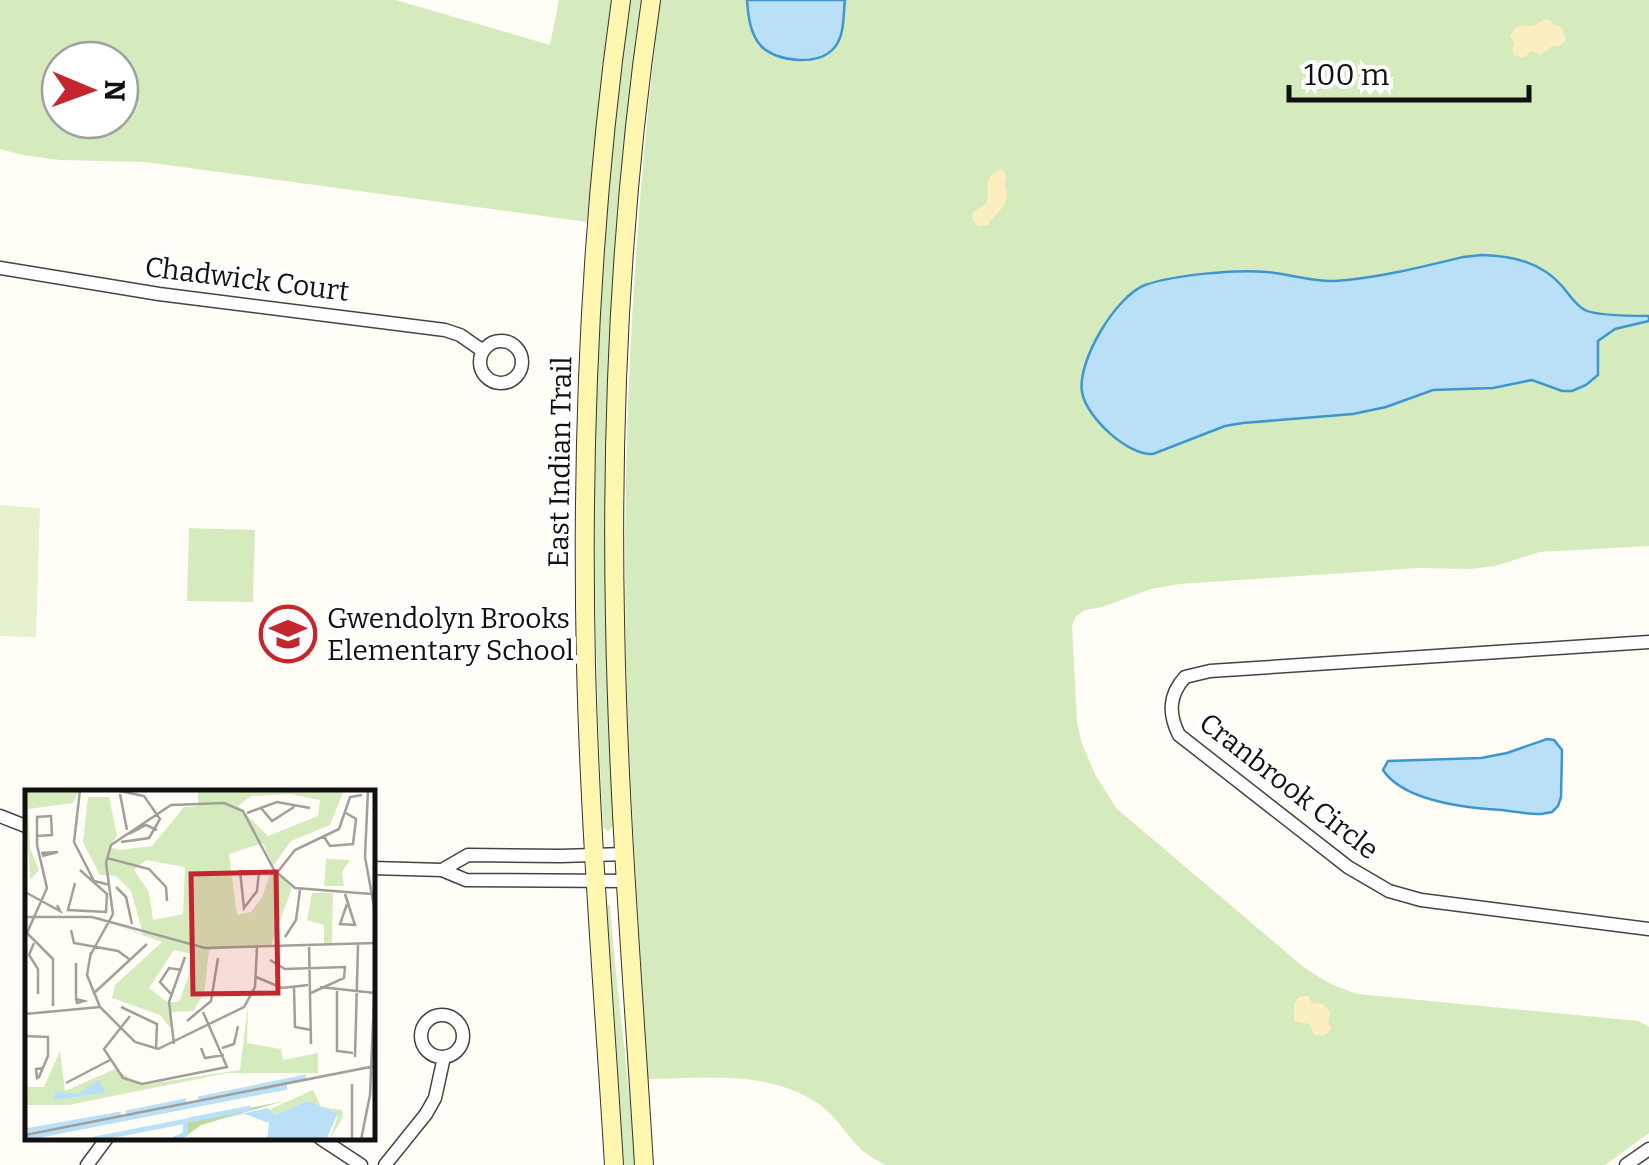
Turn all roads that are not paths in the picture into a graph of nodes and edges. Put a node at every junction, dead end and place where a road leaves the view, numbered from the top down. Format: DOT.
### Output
graph roads {
  1 [pos="621,0"];
  2 [pos="651,0"];
  3 [pos="0,268"];
  4 [pos="483,351"];
  5 [pos="1649,642"];
  6 [pos="0,816"];
  7 [pos="25,827"];
  8 [pos="626,854"];
  9 [pos="596,856"];
  10 [pos="375,868"];
  11 [pos="442,870"];
  12 [pos="627,881"];
  13 [pos="597,882"];
  14 [pos="1649,929"];
  15 [pos="444,1057"];
  16 [pos="105,1140"];
  17 [pos="323,1140"];
  18 [pos="1649,1149"];
  19 [pos="1629,1164"];
  20 [pos="87,1165"];
  21 [pos="361,1165"];
  22 [pos="385,1165"];
  23 [pos="614,1165"];
  24 [pos="644,1165"];
  1 -- 9 [label="main road, East Indian Trail"];
  2 -- 8 [label="main road, East Indian Trail"];
  3 -- 4 [label="street, Chadwick Court"];
  5 -- 14 [label="street, Cranbrook Circle"];
  6 -- 7 [label="street"];
  8 -- 9 [label="street"];
  8 -- 12 [label="main road, East Indian Trail"];
  9 -- 11 [label="street"];
  9 -- 13 [label="main road, East Indian Trail"];
  10 -- 11 [label="street"];
  11 -- 13 [label="street"];
  12 -- 13 [label="street"];
  12 -- 24 [label="main road, East Indian Trail"];
  13 -- 23 [label="main road, East Indian Trail"];
  15 -- 22 [label="street"];
  16 -- 20 [label="street"];
  17 -- 21 [label="street"];
  18 -- 19 [label="street"];
}
